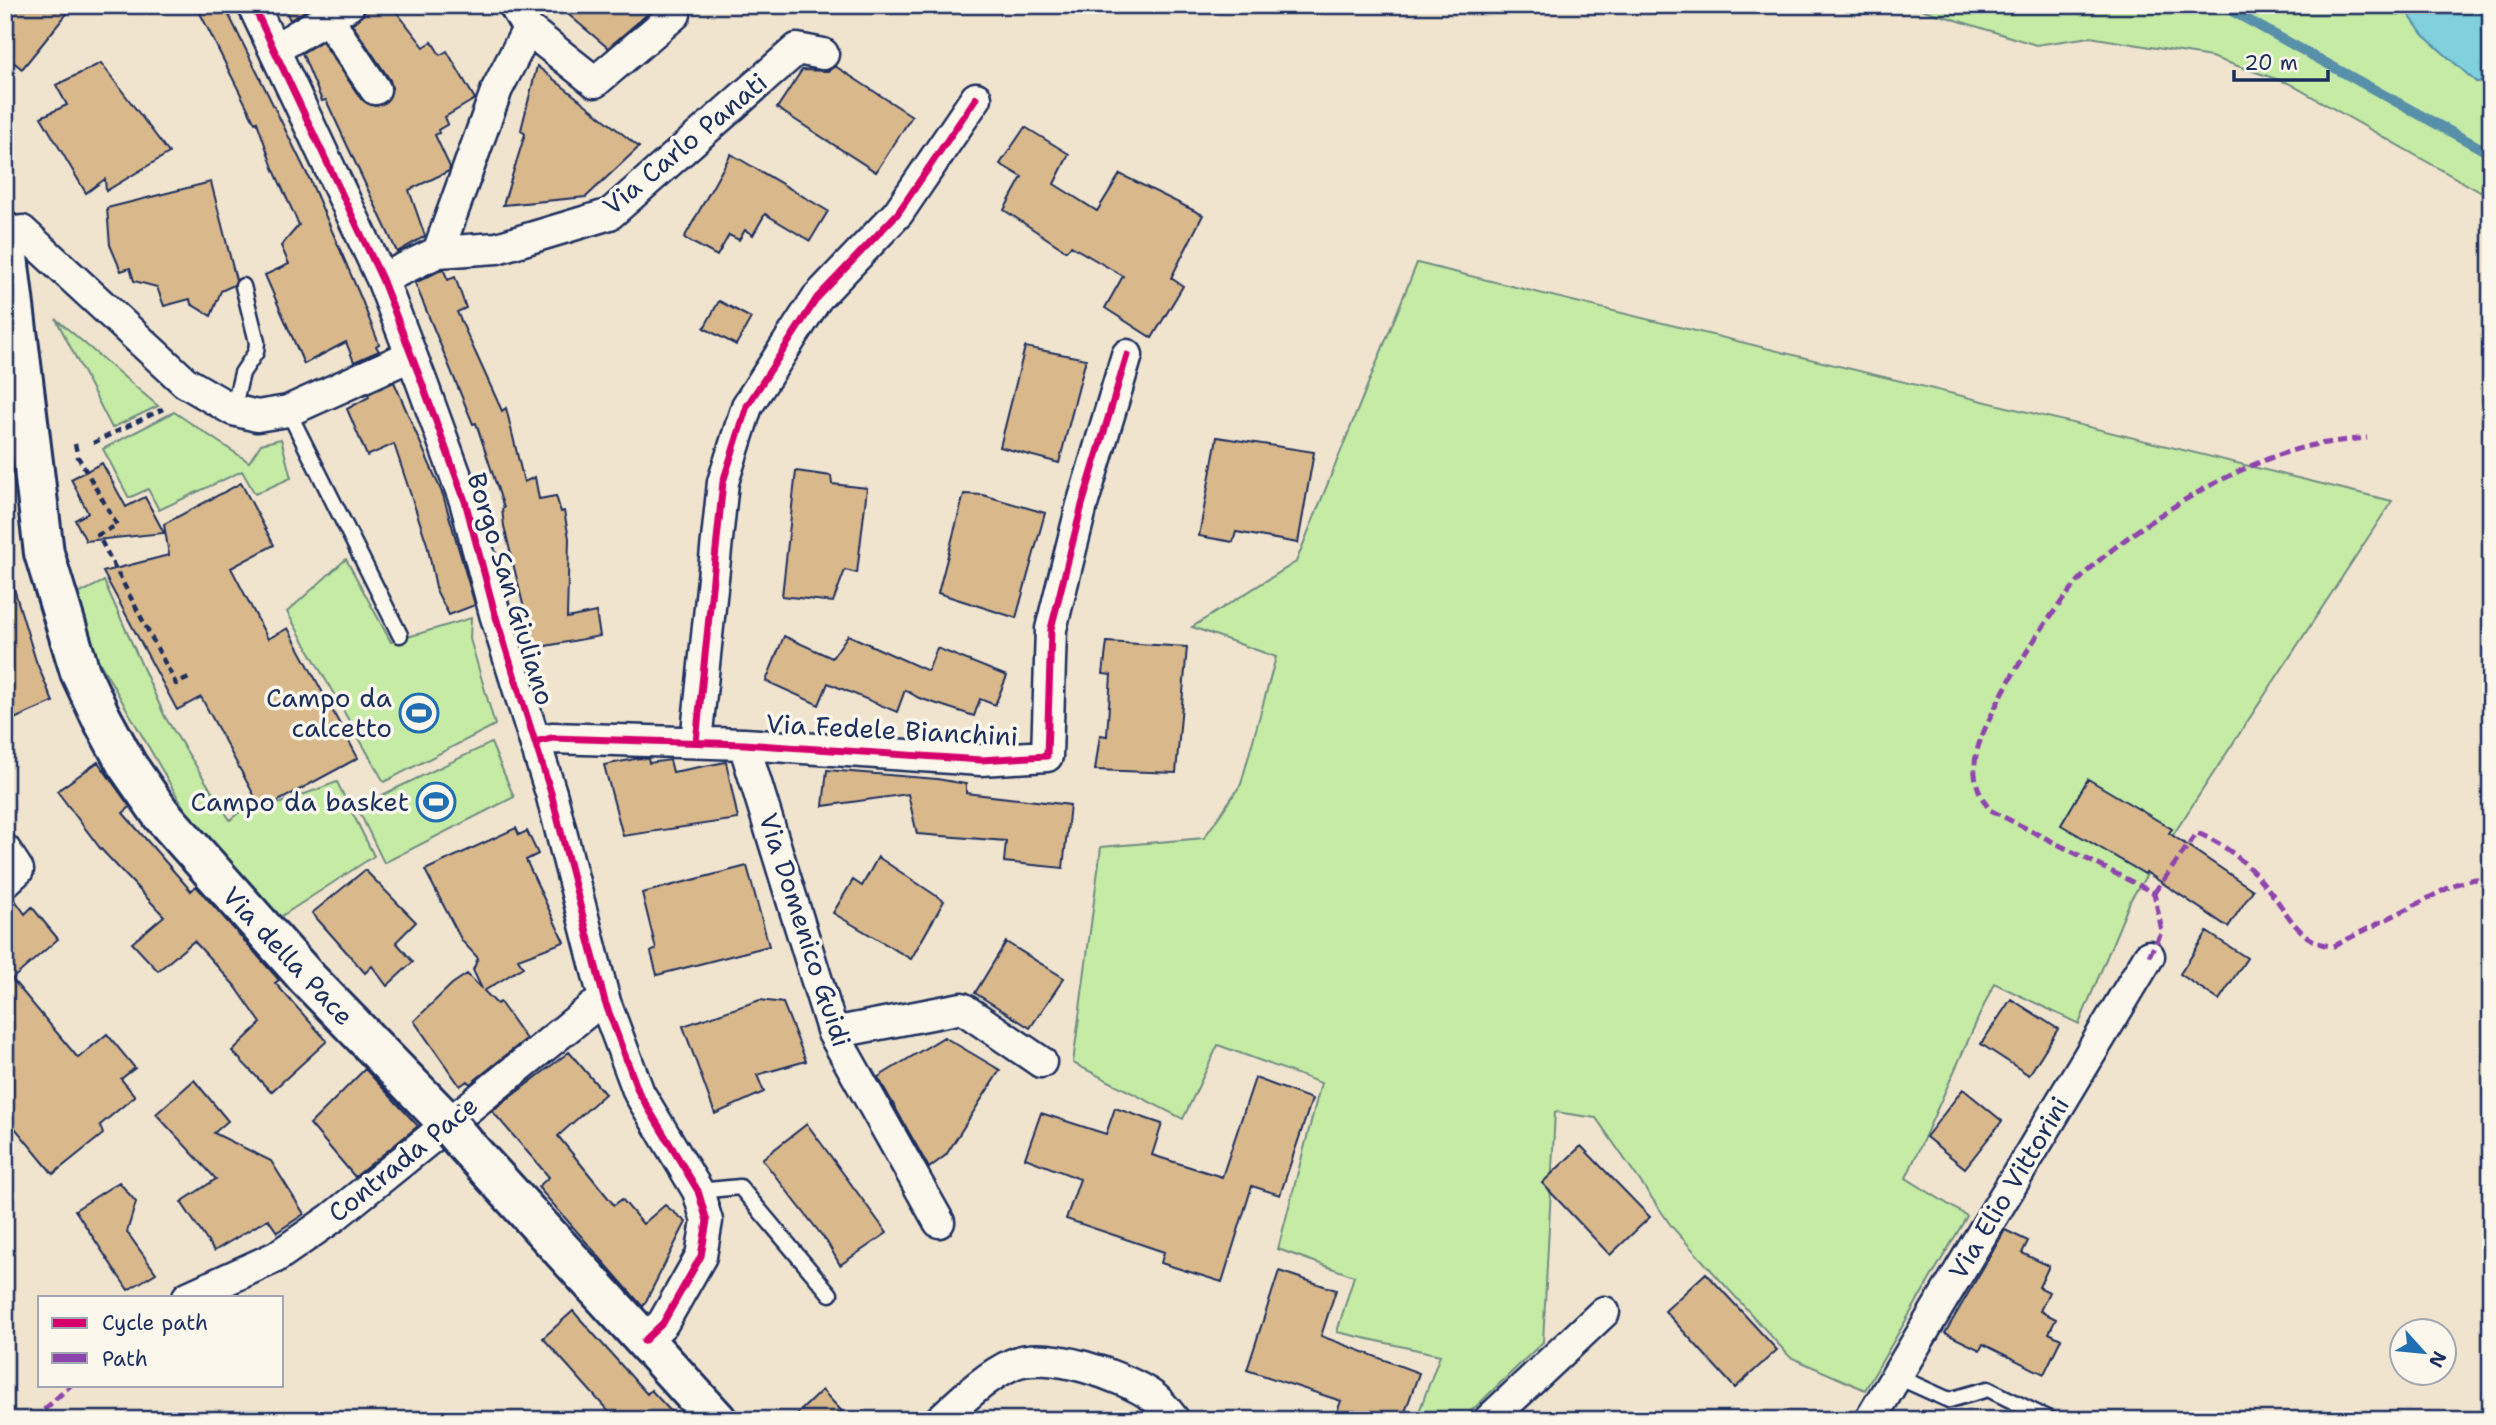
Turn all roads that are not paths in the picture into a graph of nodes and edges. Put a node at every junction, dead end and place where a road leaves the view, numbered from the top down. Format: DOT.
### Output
graph roads {
  1 [pos="253,5"];
  2 [pos="338,12"];
  3 [pos="675,14"];
  4 [pos="521,17"];
  5 [pos="275,49"];
  6 [pos="823,54"];
  7 [pos="375,89"];
  8 [pos="976,98"];
  9 [pos="6,233"];
  10 [pos="438,252"];
  11 [pos="382,279"];
  12 [pos="243,286"];
  13 [pos="1127,355"];
  14 [pos="410,356"];
  15 [pos="15,402"];
  16 [pos="233,410"];
  17 [pos="288,411"];
  18 [pos="400,635"];
  19 [pos="535,742"];
  20 [pos="696,743"];
  21 [pos="744,744"];
  22 [pos="5,850"];
  23 [pos="5,882"];
  24 [pos="2149,956"];
  25 [pos="605,1002"];
  26 [pos="833,1034"];
  27 [pos="1041,1062"];
  28 [pos="698,1191"];
  29 [pos="939,1222"];
  30 [pos="831,1294"];
  31 [pos="190,1296"];
  32 [pos="1604,1312"];
  33 [pos="644,1341"];
  34 [pos="1898,1377"];
  35 [pos="717,1420"];
  36 [pos="940,1420"];
  37 [pos="1174,1420"];
  38 [pos="1489,1420"];
  39 [pos="1870,1420"];
  40 [pos="2050,1420"];
  1 -- 5 [label="street, Borgo San Giuliano"];
  2 -- 5 [label="street"];
  2 -- 7 [label="street"];
  3 -- 4 [label="street"];
  4 -- 10 [label="street"];
  5 -- 11 [label="street, Borgo San Giuliano"];
  6 -- 10 [label="street, Via Carlo Panati"];
  8 -- 20 [label="street"];
  9 -- 15 [label="main road, Via della Pace"];
  9 -- 16 [label="street"];
  10 -- 11 [label="street, Via Carlo Panati"];
  11 -- 14 [label="street, Borgo San Giuliano"];
  12 -- 16 [label="lane"];
  13 -- 21 [label="street, Via Fedele Bianchini"];
  14 -- 17 [label="street"];
  14 -- 19 [label="street, Borgo San Giuliano"];
  15 -- 33 [label="main road, Via della Pace"];
  16 -- 17 [label="street"];
  17 -- 18 [label="lane"];
  19 -- 20 [label="street, Via Fedele Bianchini"];
  19 -- 25 [label="street, Borgo San Giuliano"];
  20 -- 21 [label="street, Via Fedele Bianchini"];
  21 -- 26 [label="street, Via Domenico Guidi"];
  22 -- 23 [label="street"];
  24 -- 34 [label="street, Via Elio Vittorini"];
  25 -- 28 [label="street, Borgo San Giuliano"];
  25 -- 31 [label="street, Contrada Pace"];
  26 -- 27 [label="street"];
  26 -- 29 [label="street, Via Domenico Guidi"];
  28 -- 30 [label="lane"];
  28 -- 33 [label="street, Borgo San Giuliano"];
  32 -- 38 [label="street"];
  33 -- 35 [label="main road, Via della Pace"];
  34 -- 39 [label="street, Via Elio Vittorini"];
  34 -- 40 [label="lane"];
  36 -- 37 [label="street"];
}
